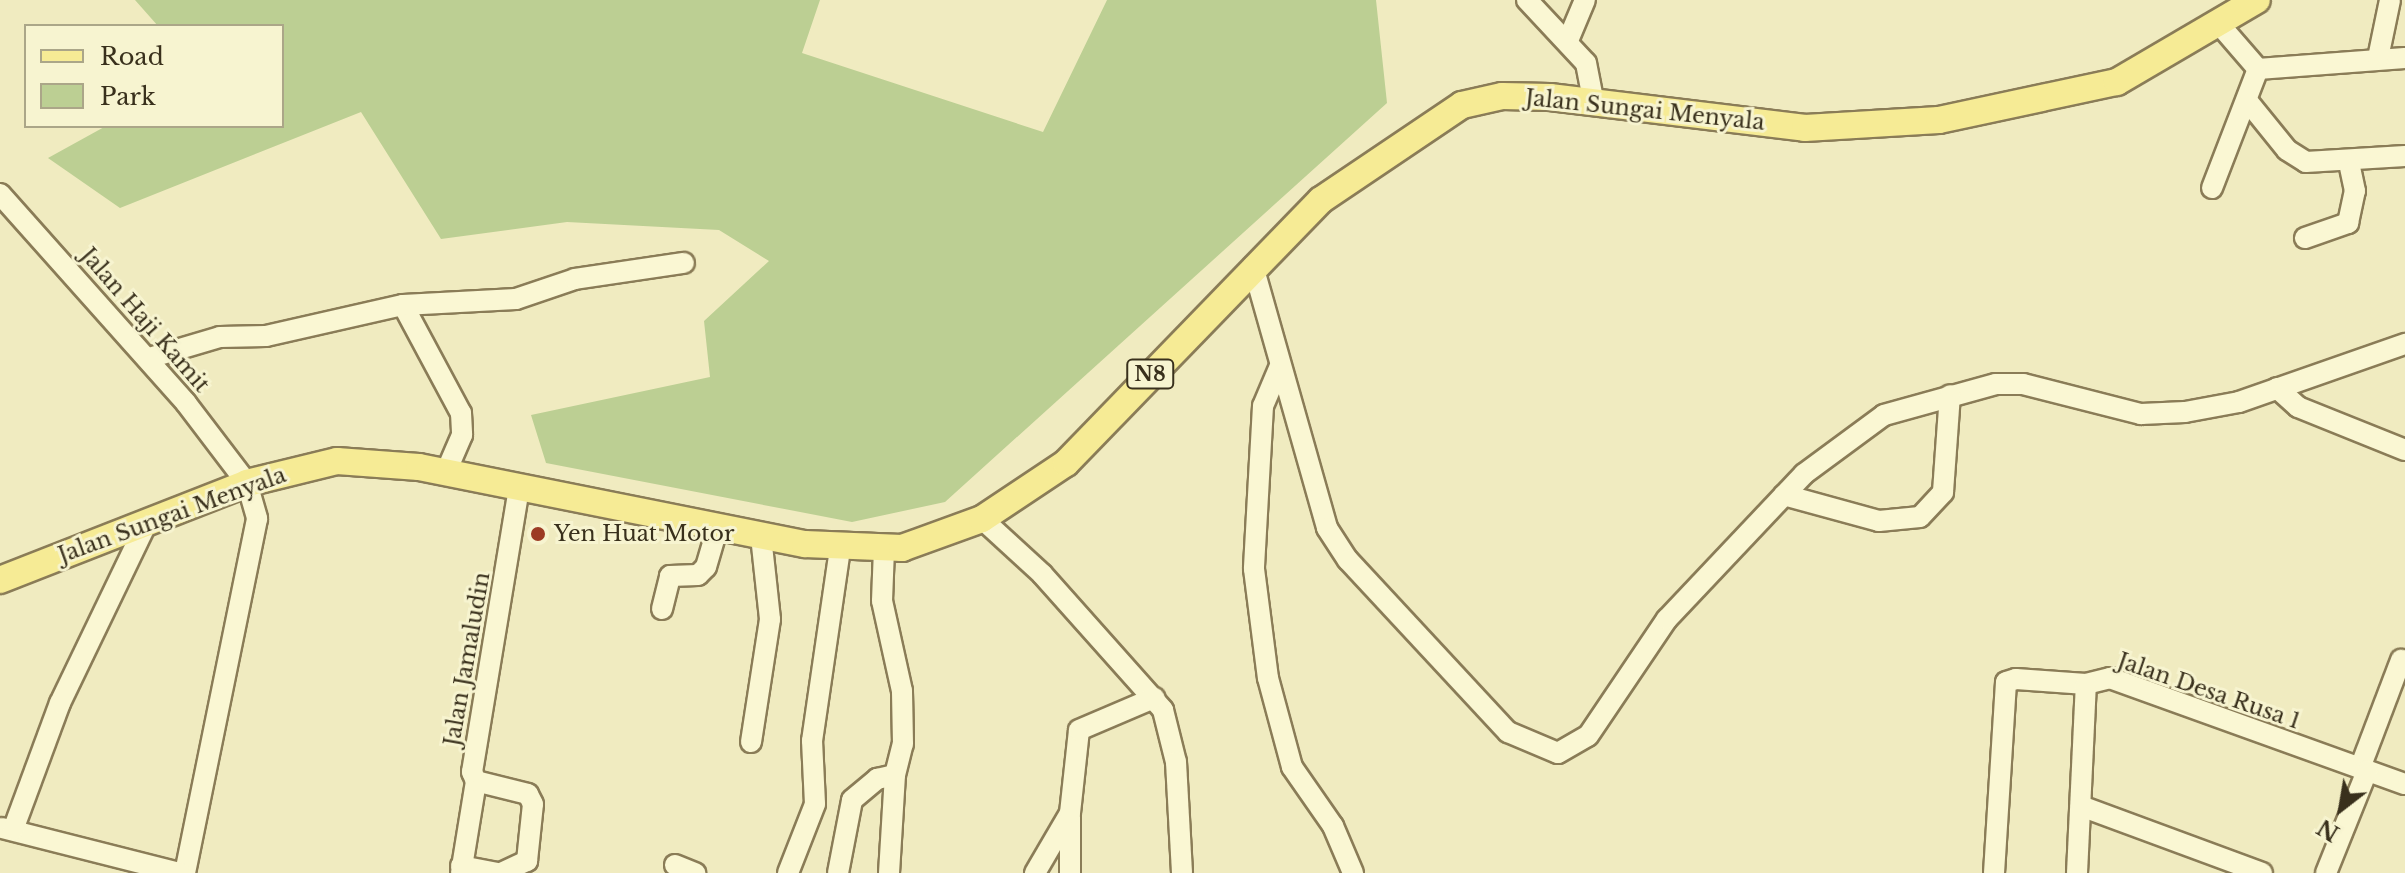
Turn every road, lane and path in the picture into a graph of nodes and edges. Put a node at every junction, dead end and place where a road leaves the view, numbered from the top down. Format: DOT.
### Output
graph roads {
  1 [pos="1527,0"];
  2 [pos="1585,0"];
  3 [pos="2257,0"];
  4 [pos="2390,0"];
  5 [pos="2219,24"];
  6 [pos="1569,38"];
  7 [pos="2378,58"];
  8 [pos="2405,58"];
  9 [pos="2258,69"];
  10 [pos="2249,103"];
  11 [pos="1594,104"];
  12 [pos="2405,156"];
  13 [pos="2349,162"];
  14 [pos="2212,188"];
  15 [pos="0,194"];
  16 [pos="2305,238"];
  17 [pos="684,263"];
  18 [pos="1253,266"];
  19 [pos="403,305"];
  20 [pos="2405,344"];
  21 [pos="149,358"];
  22 [pos="1280,366"];
  23 [pos="2277,388"];
  24 [pos="1950,395"];
  25 [pos="2405,450"];
  26 [pos="446,472"];
  27 [pos="247,483"];
  28 [pos="519,489"];
  29 [pos="1784,495"];
  30 [pos="982,519"];
  31 [pos="145,526"];
  32 [pos="718,526"];
  33 [pos="761,536"];
  34 [pos="840,549"];
  35 [pos="884,549"];
  36 [pos="0,580"];
  37 [pos="662,609"];
  38 [pos="2401,660"];
  39 [pos="2086,684"];
  40 [pos="1154,698"];
  41 [pos="751,742"];
  42 [pos="2363,769"];
  43 [pos="895,775"];
  44 [pos="476,781"];
  45 [pos="2405,784"];
  46 [pos="2081,806"];
  47 [pos="1070,813"];
  48 [pos="6,829"];
  49 [pos="675,865"];
  50 [pos="461,870"];
  51 [pos="182,873"];
  52 [pos="498,873"];
  53 [pos="695,873"];
  54 [pos="788,873"];
  55 [pos="838,873"];
  56 [pos="889,873"];
  57 [pos="1035,873"];
  58 [pos="1070,873"];
  59 [pos="1182,873"];
  60 [pos="1353,873"];
  61 [pos="1994,873"];
  62 [pos="2077,873"];
  63 [pos="2262,873"];
  64 [pos="2326,873"];
  1 -- 6 [label="street"];
  2 -- 6 [label="street"];
  3 -- 5 [label="main road, Jalan Sungai Menyala / N8"];
  4 -- 7 [label="street"];
  5 -- 9 [label="street"];
  5 -- 11 [label="main road, Jalan Sungai Menyala / N8"];
  6 -- 11 [label="street"];
  7 -- 8 [label="street"];
  7 -- 9 [label="street"];
  9 -- 10 [label="street"];
  10 -- 13 [label="street"];
  10 -- 14 [label="street"];
  11 -- 18 [label="main road, Jalan Sungai Menyala / N8"];
  12 -- 13 [label="street"];
  13 -- 16 [label="street"];
  15 -- 21 [label="street, Jalan Haji Kamit"];
  17 -- 19 [label="street"];
  18 -- 22 [label="street"];
  18 -- 30 [label="main road, Jalan Sungai Menyala / N8"];
  19 -- 21 [label="street"];
  19 -- 26 [label="street"];
  20 -- 23 [label="street"];
  21 -- 27 [label="street, Jalan Haji Kamit"];
  22 -- 29 [label="street"];
  22 -- 60 [label="street"];
  23 -- 24 [label="street"];
  23 -- 25 [label="street"];
  24 -- 29 [label="street"];
  24 -- 29 [label="street"];
  26 -- 27 [label="main road, Jalan Sungai Menyala / N8"];
  26 -- 28 [label="main road, Jalan Sungai Menyala / N8"];
  27 -- 31 [label="main road, Jalan Sungai Menyala / N8"];
  27 -- 51 [label="street"];
  28 -- 32 [label="main road, Jalan Sungai Menyala / N8"];
  28 -- 44 [label="street, Jalan Jamaludin"];
  30 -- 35 [label="main road, Jalan Sungai Menyala / N8"];
  30 -- 40 [label="street"];
  31 -- 36 [label="main road, Jalan Sungai Menyala / N8"];
  31 -- 48 [label="street"];
  32 -- 33 [label="main road, Jalan Sungai Menyala / N8"];
  32 -- 37 [label="street"];
  33 -- 34 [label="main road, Jalan Sungai Menyala / N8"];
  33 -- 41 [label="street"];
  34 -- 35 [label="main road, Jalan Sungai Menyala / N8"];
  34 -- 54 [label="street"];
  35 -- 43 [label="street"];
  38 -- 42 [label="street"];
  39 -- 42 [label="street, Jalan Desa Rusa 1"];
  39 -- 46 [label="street, Jalan Desa Rusa 1"];
  39 -- 61 [label="street"];
  40 -- 47 [label="street"];
  40 -- 59 [label="street"];
  42 -- 45 [label="street, Jalan Desa Rusa 1"];
  42 -- 64 [label="street"];
  43 -- 55 [label="street"];
  43 -- 56 [label="street"];
  44 -- 50 [label="street, Jalan Jamaludin"];
  44 -- 52 [label="street"];
  46 -- 62 [label="street, Jalan Desa Rusa 1"];
  46 -- 63 [label="street"];
  47 -- 57 [label="street"];
  47 -- 58 [label="street"];
  48 -- 51 [label="street"];
  49 -- 53 [label="street"];
  50 -- 52 [label="street"];
}
